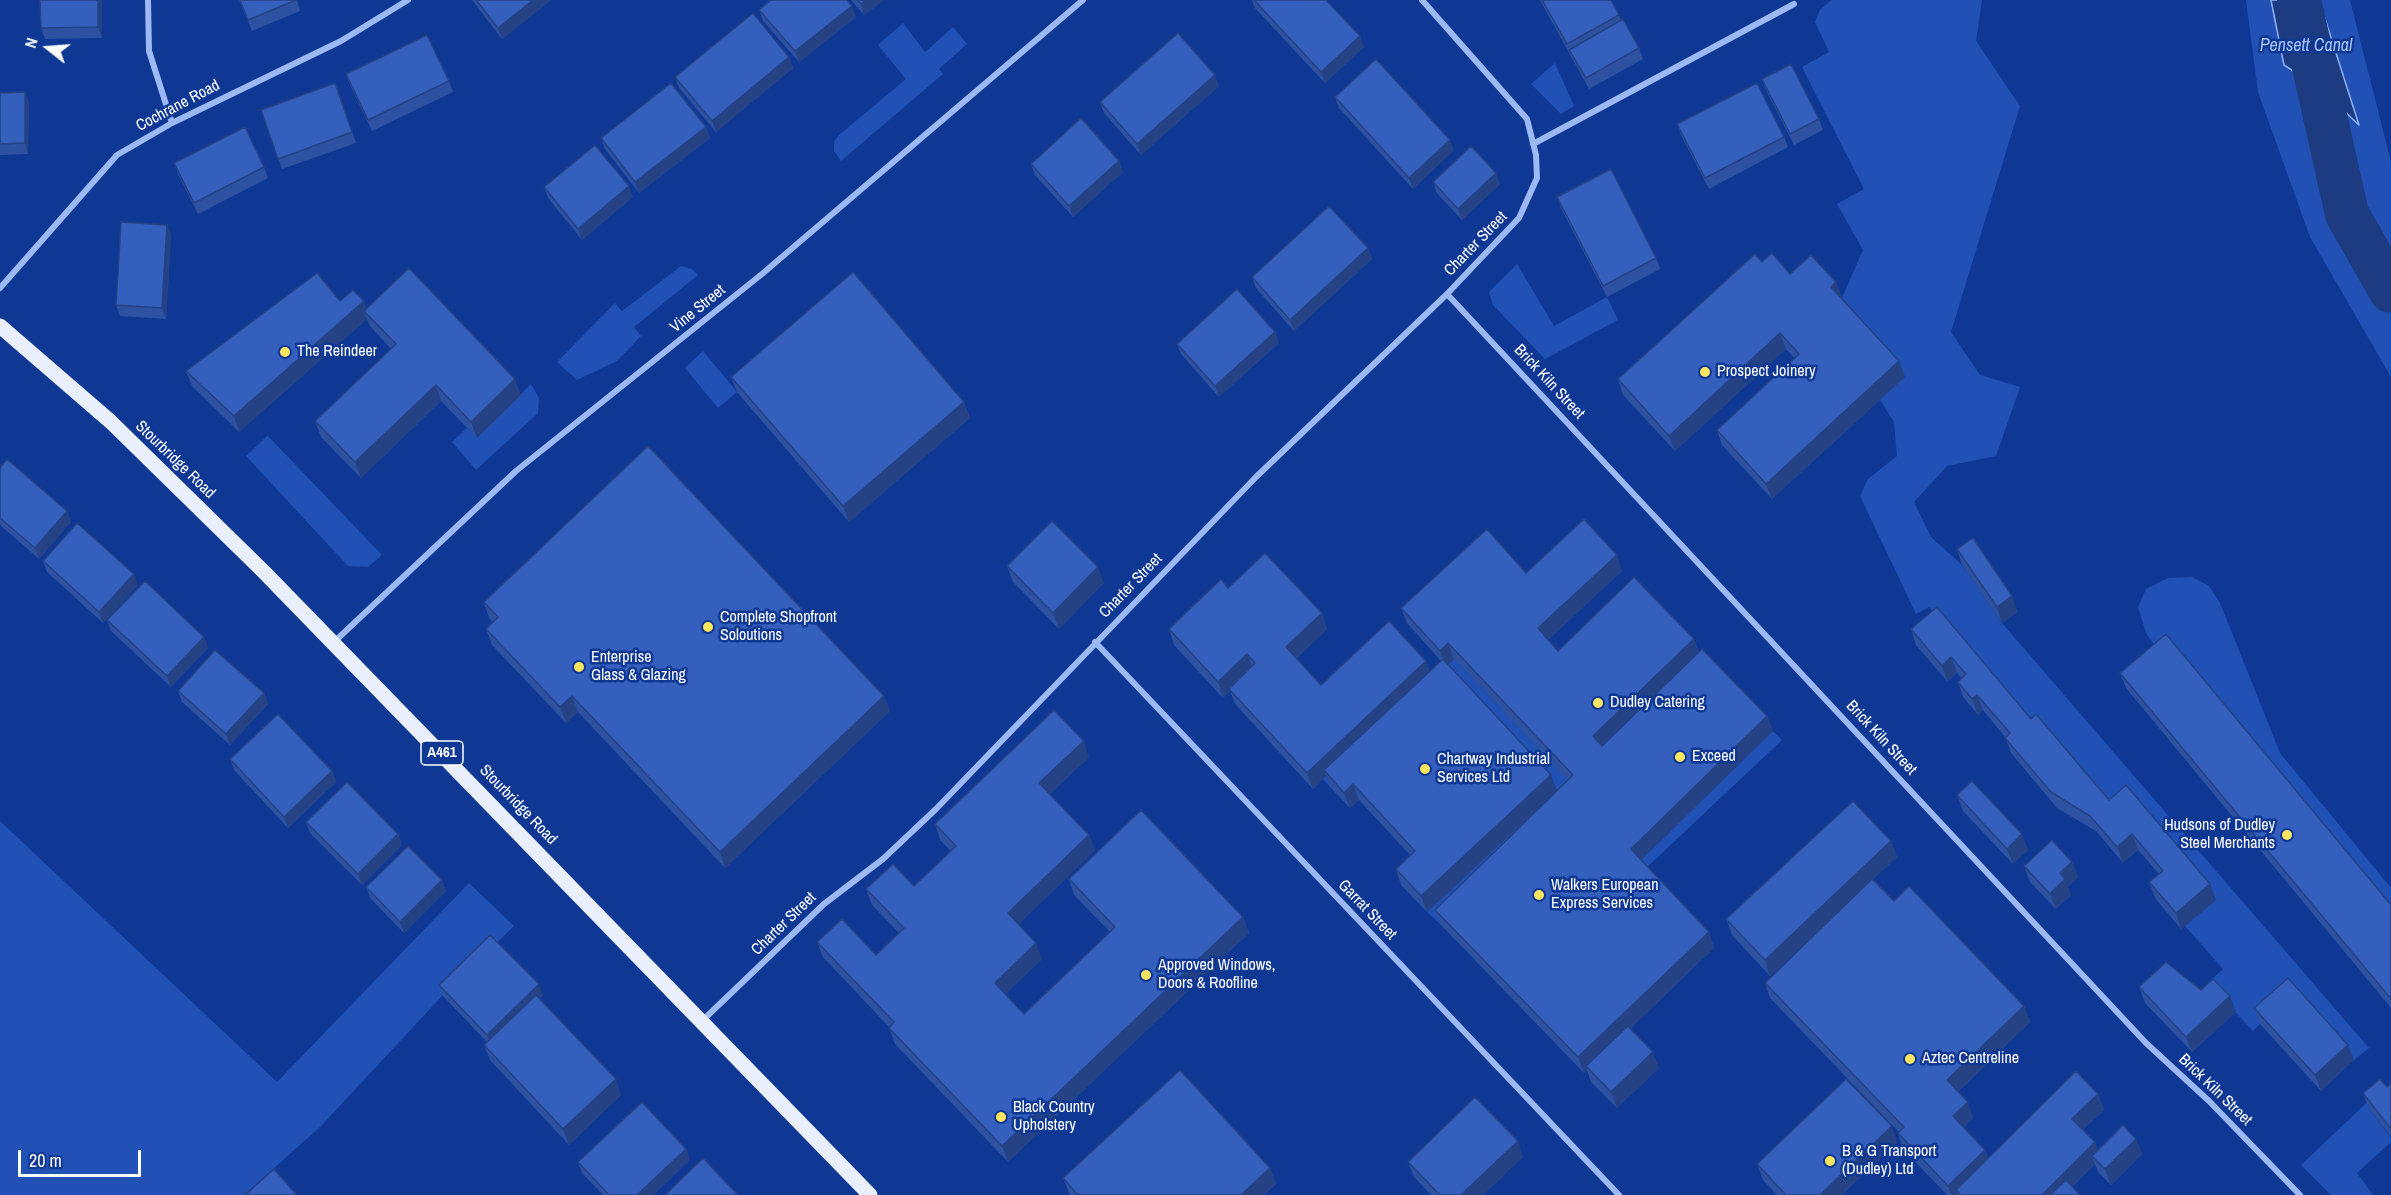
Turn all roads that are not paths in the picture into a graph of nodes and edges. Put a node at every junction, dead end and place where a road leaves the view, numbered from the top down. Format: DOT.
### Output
graph roads {
  1 [pos="148,0"];
  2 [pos="408,0"];
  3 [pos="1083,0"];
  4 [pos="1422,0"];
  5 [pos="1794,4"];
  6 [pos="172,123"];
  7 [pos="1533,144"];
  8 [pos="0,288"];
  9 [pos="1447,294"];
  10 [pos="0,326"];
  11 [pos="333,642"];
  12 [pos="1095,642"];
  13 [pos="702,1022"];
  14 [pos="870,1195"];
  15 [pos="1619,1195"];
  16 [pos="2300,1195"];
  1 -- 6 [label="street"];
  2 -- 6 [label="street, Cochrane Road"];
  3 -- 11 [label="street, Vine Street"];
  4 -- 7 [label="street, Charter Street"];
  5 -- 7 [label="street"];
  6 -- 8 [label="street, Cochrane Road"];
  7 -- 9 [label="street, Charter Street"];
  9 -- 12 [label="street, Charter Street"];
  9 -- 16 [label="street, Brick Kiln Street"];
  10 -- 11 [label="main road, Stourbridge Road / A461"];
  11 -- 13 [label="main road, Stourbridge Road / A461"];
  12 -- 13 [label="street, Charter Street"];
  12 -- 15 [label="street, Garrat Street"];
  13 -- 14 [label="main road, Stourbridge Road / A461"];
}
